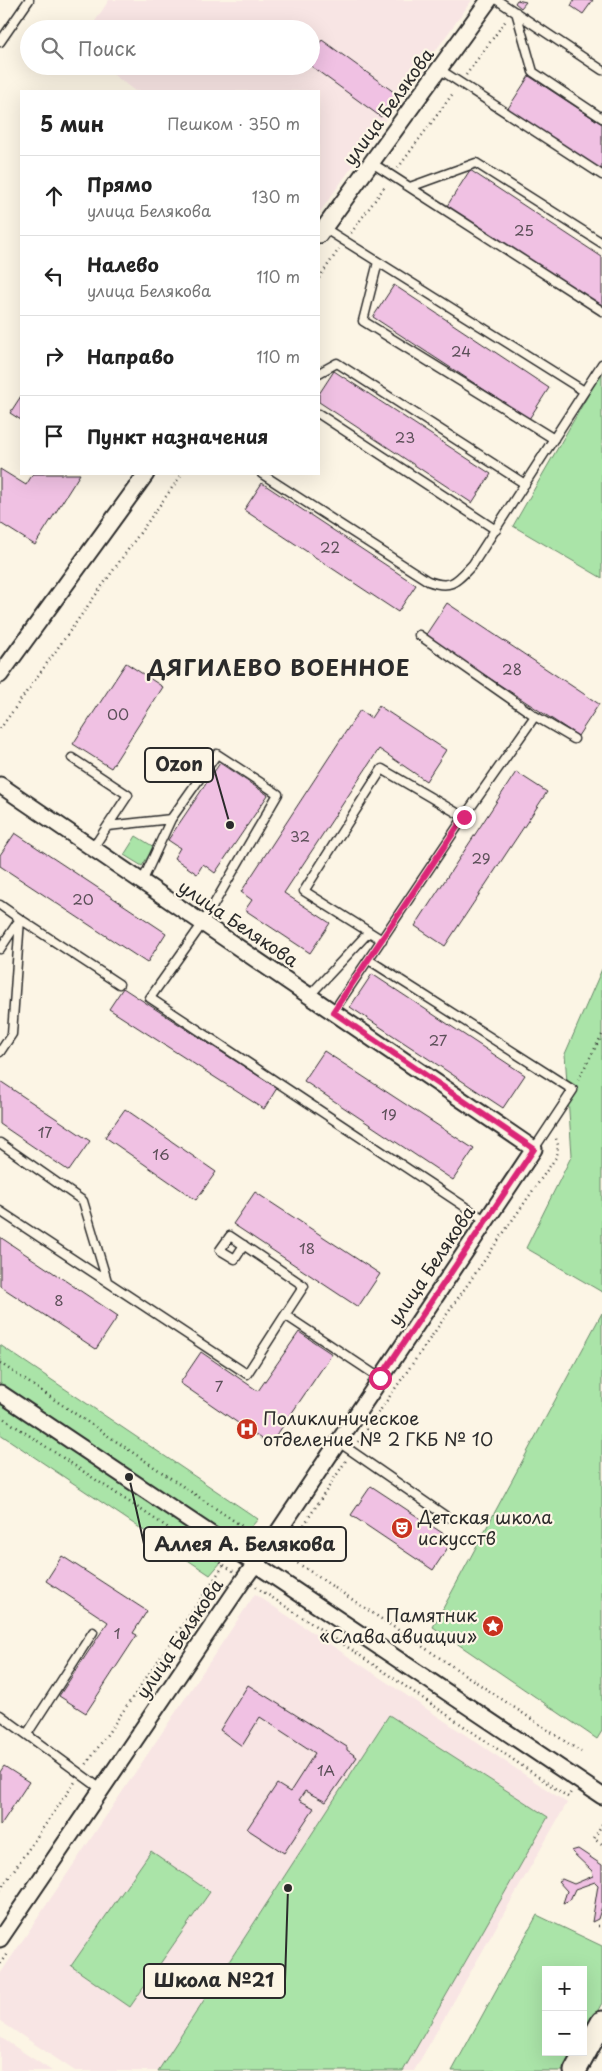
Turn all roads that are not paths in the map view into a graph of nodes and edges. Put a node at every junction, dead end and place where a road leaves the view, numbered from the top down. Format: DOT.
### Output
graph roads {
  1 [pos="29,0"];
  2 [pos="490,0"];
  3 [pos="497,0"];
  4 [pos="514,12"];
  5 [pos="0,42"];
  6 [pos="439,69"];
  7 [pos="602,70"];
  8 [pos="602,118"];
  9 [pos="372,163"];
  10 [pos="602,175"];
  11 [pos="410,187"];
  12 [pos="321,232"];
  13 [pos="602,243"];
  14 [pos="378,262"];
  15 [pos="602,311"];
  16 [pos="602,364"];
  17 [pos="320,372"];
  18 [pos="584,391"];
  19 [pos="320,415"];
  20 [pos="554,439"];
  21 [pos="145,475"];
  22 [pos="264,475"];
  23 [pos="525,484"];
  24 [pos="496,530"];
  25 [pos="419,636"];
  26 [pos="0,675"];
  27 [pos="535,716"];
  28 [pos="574,739"];
  29 [pos="72,758"];
  30 [pos="0,785"];
  31 [pos="464,817"];
  32 [pos="170,819"];
  33 [pos="108,826"];
  34 [pos="93,848"];
  35 [pos="142,882"];
  36 [pos="0,905"];
  37 [pos="20,919"];
  38 [pos="203,923"];
  39 [pos="369,932"];
  40 [pos="382,940"];
  41 [pos="0,949"];
  42 [pos="369,960"];
  43 [pos="118,984"];
  44 [pos="309,996"];
  45 [pos="333,1012"];
  46 [pos="0,1052"];
  47 [pos="0,1143"];
  48 [pos="534,1149"];
  49 [pos="0,1211"];
  50 [pos="485,1220"];
  51 [pos="244,1246"];
  52 [pos="107,1281"];
  53 [pos="286,1315"];
  54 [pos="380,1378"];
  55 [pos="0,1393"];
  56 [pos="337,1441"];
  57 [pos="447,1517"];
  58 [pos="254,1564"];
  59 [pos="93,1632"];
  60 [pos="0,1715"];
  61 [pos="27,1734"];
  62 [pos="101,1789"];
  63 [pos="602,1796"];
  64 [pos="0,1940"];
  65 [pos="602,2022"];
  66 [pos="575,2071"];
  1 -- 5 [label="lane"];
  2 -- 6 [label="street, улица Белякова"];
  3 -- 4 [label="lane"];
  4 -- 7 [label="lane"];
  4 -- 8 [label="lane"];
  6 -- 9 [label="street, улица Белякова"];
  6 -- 10 [label="lane"];
  9 -- 11 [label="lane"];
  9 -- 12 [label="street, улица Белякова"];
  11 -- 13 [label="lane"];
  11 -- 15 [label="lane"];
  12 -- 14 [label="lane"];
  14 -- 18 [label="lane"];
  14 -- 20 [label="lane"];
  16 -- 18 [label="lane"];
  17 -- 23 [label="lane"];
  18 -- 20 [label="lane"];
  19 -- 24 [label="lane"];
  20 -- 23 [label="lane"];
  21 -- 26 [label="street"];
  22 -- 24 [label="lane"];
  23 -- 24 [label="lane"];
  25 -- 27 [label="lane"];
  27 -- 28 [label="lane"];
  27 -- 31 [label="lane"];
  29 -- 33 [label="lane"];
  30 -- 34 [label="street, улица Белякова"];
  31 -- 39 [label="lane"];
  31 -- 40 [label="lane"];
  32 -- 33 [label="lane"];
  32 -- 35 [label="lane"];
  32 -- 38 [label="lane"];
  33 -- 34 [label="lane"];
  34 -- 35 [label="street, улица Белякова"];
  35 -- 38 [label="street, улица Белякова"];
  36 -- 37 [label="lane"];
  37 -- 41 [label="lane"];
  37 -- 43 [label="lane"];
  37 -- 46 [label="lane"];
  38 -- 44 [label="street, улица Белякова"];
  38 -- 50 [label="lane"];
  39 -- 40 [label="lane"];
  39 -- 44 [label="lane"];
  40 -- 42 [label="lane"];
  42 -- 45 [label="lane"];
  42 -- 48 [label="lane"];
  44 -- 45 [label="street, улица Белякова"];
  45 -- 48 [label="street, улица Белякова"];
  47 -- 52 [label="lane"];
  48 -- 50 [label="street, улица Белякова"];
  49 -- 52 [label="lane"];
  50 -- 54 [label="street, улица Белякова"];
  51 -- 53 [label="lane"];
  52 -- 53 [label="lane"];
  53 -- 54 [label="lane"];
  54 -- 56 [label="street, улица Белякова"];
  55 -- 58 [label="street"];
  56 -- 57 [label="lane"];
  56 -- 58 [label="street, улица Белякова"];
  58 -- 62 [label="street, улица Белякова"];
  58 -- 63 [label="street"];
  59 -- 61 [label="lane"];
  60 -- 61 [label="lane"];
  61 -- 62 [label="lane"];
  62 -- 64 [label="street, улица Белякова"];
  65 -- 66 [label="street"];
}
